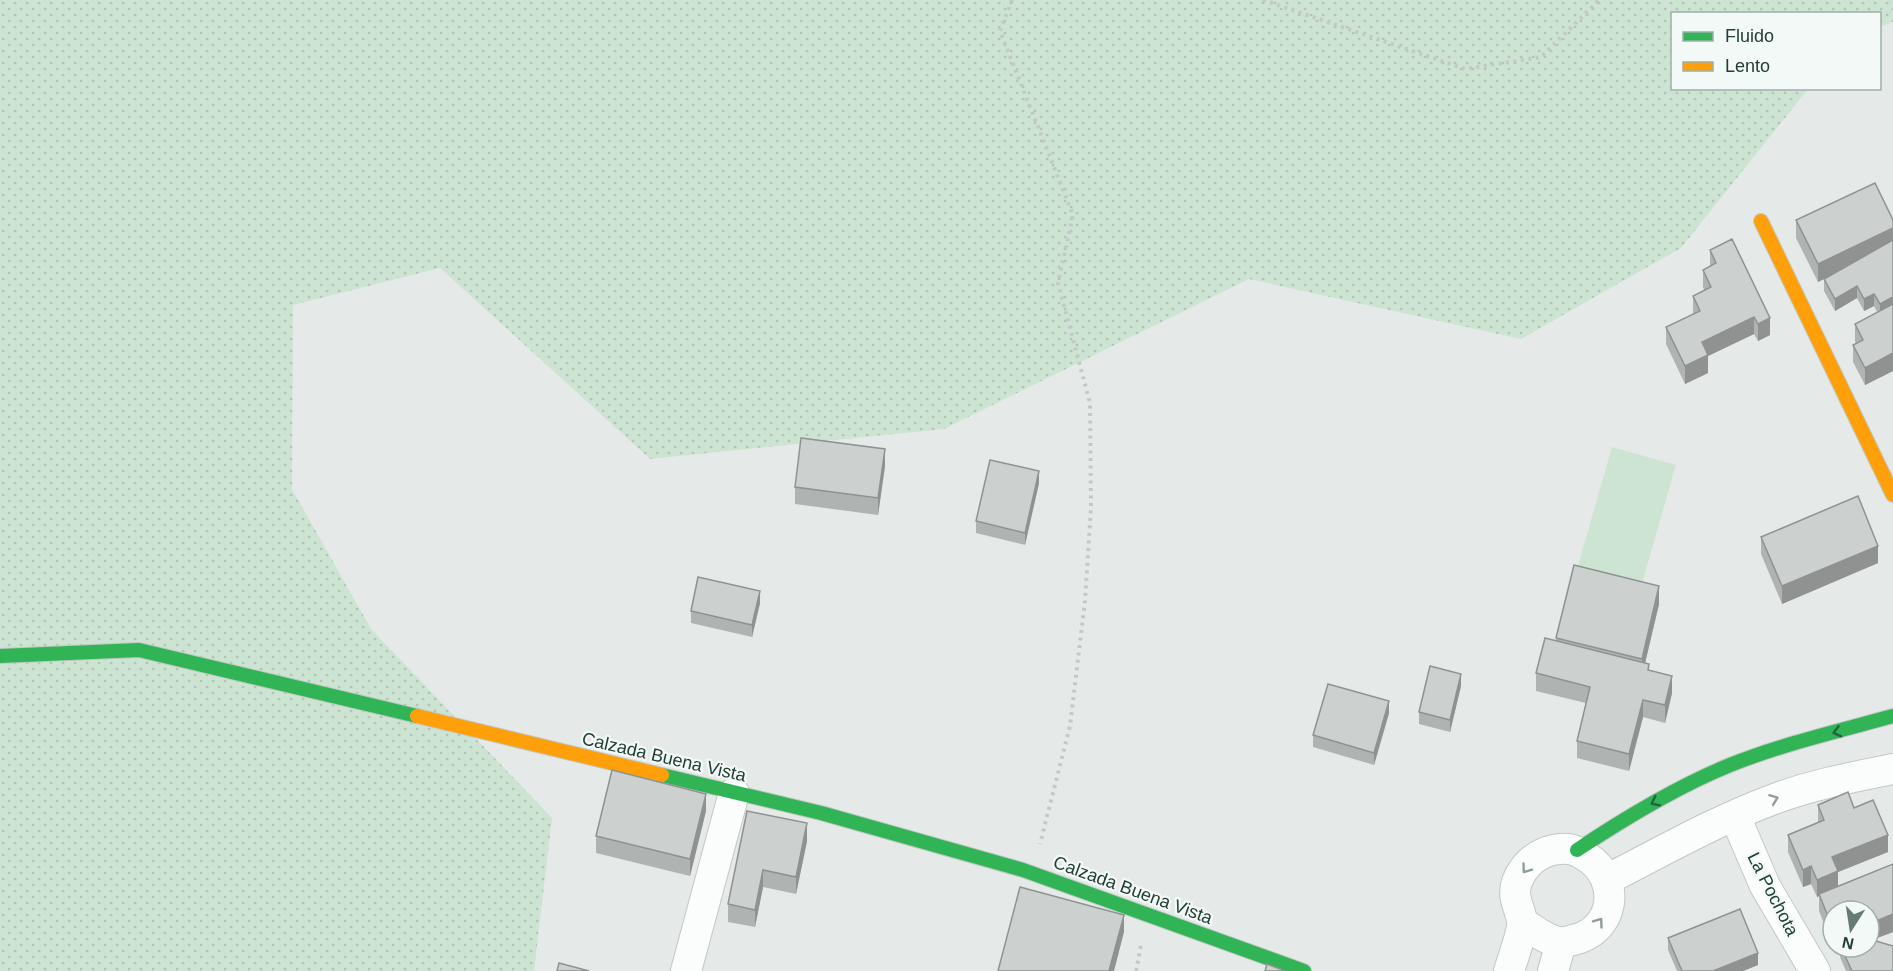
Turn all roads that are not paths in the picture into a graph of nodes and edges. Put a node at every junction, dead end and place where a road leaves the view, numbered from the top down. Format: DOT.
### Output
graph roads {
  1 [pos="1761,221"];
  2 [pos="1893,495"];
  3 [pos="0,656"];
  4 [pos="1893,716"];
  5 [pos="1893,769"];
  6 [pos="734,793"];
  7 [pos="1735,816"];
  8 [pos="1577,850"];
  9 [pos="1608,879"];
  10 [pos="1523,923"];
  11 [pos="1561,943"];
  12 [pos="686,971"];
  13 [pos="1305,971"];
  14 [pos="1509,971"];
  15 [pos="1553,971"];
  16 [pos="1815,971"];
  1 -- 2 [label="street"];
  3 -- 6 [label="street, Calzada Buena Vista"];
  4 -- 8 [label="street, one-way"];
  7 -- 5 [label="street, one-way"];
  6 -- 12 [label="street"];
  6 -- 13 [label="street, Calzada Buena Vista"];
  7 -- 9 [label="street"];
  7 -- 16 [label="street, La Pochota"];
  8 -- 9 [label="street"];
  8 -- 10 [label="street, one-way"];
  11 -- 9 [label="street, one-way"];
  10 -- 11 [label="street"];
  10 -- 14 [label="street"];
  11 -- 15 [label="street"];
}
